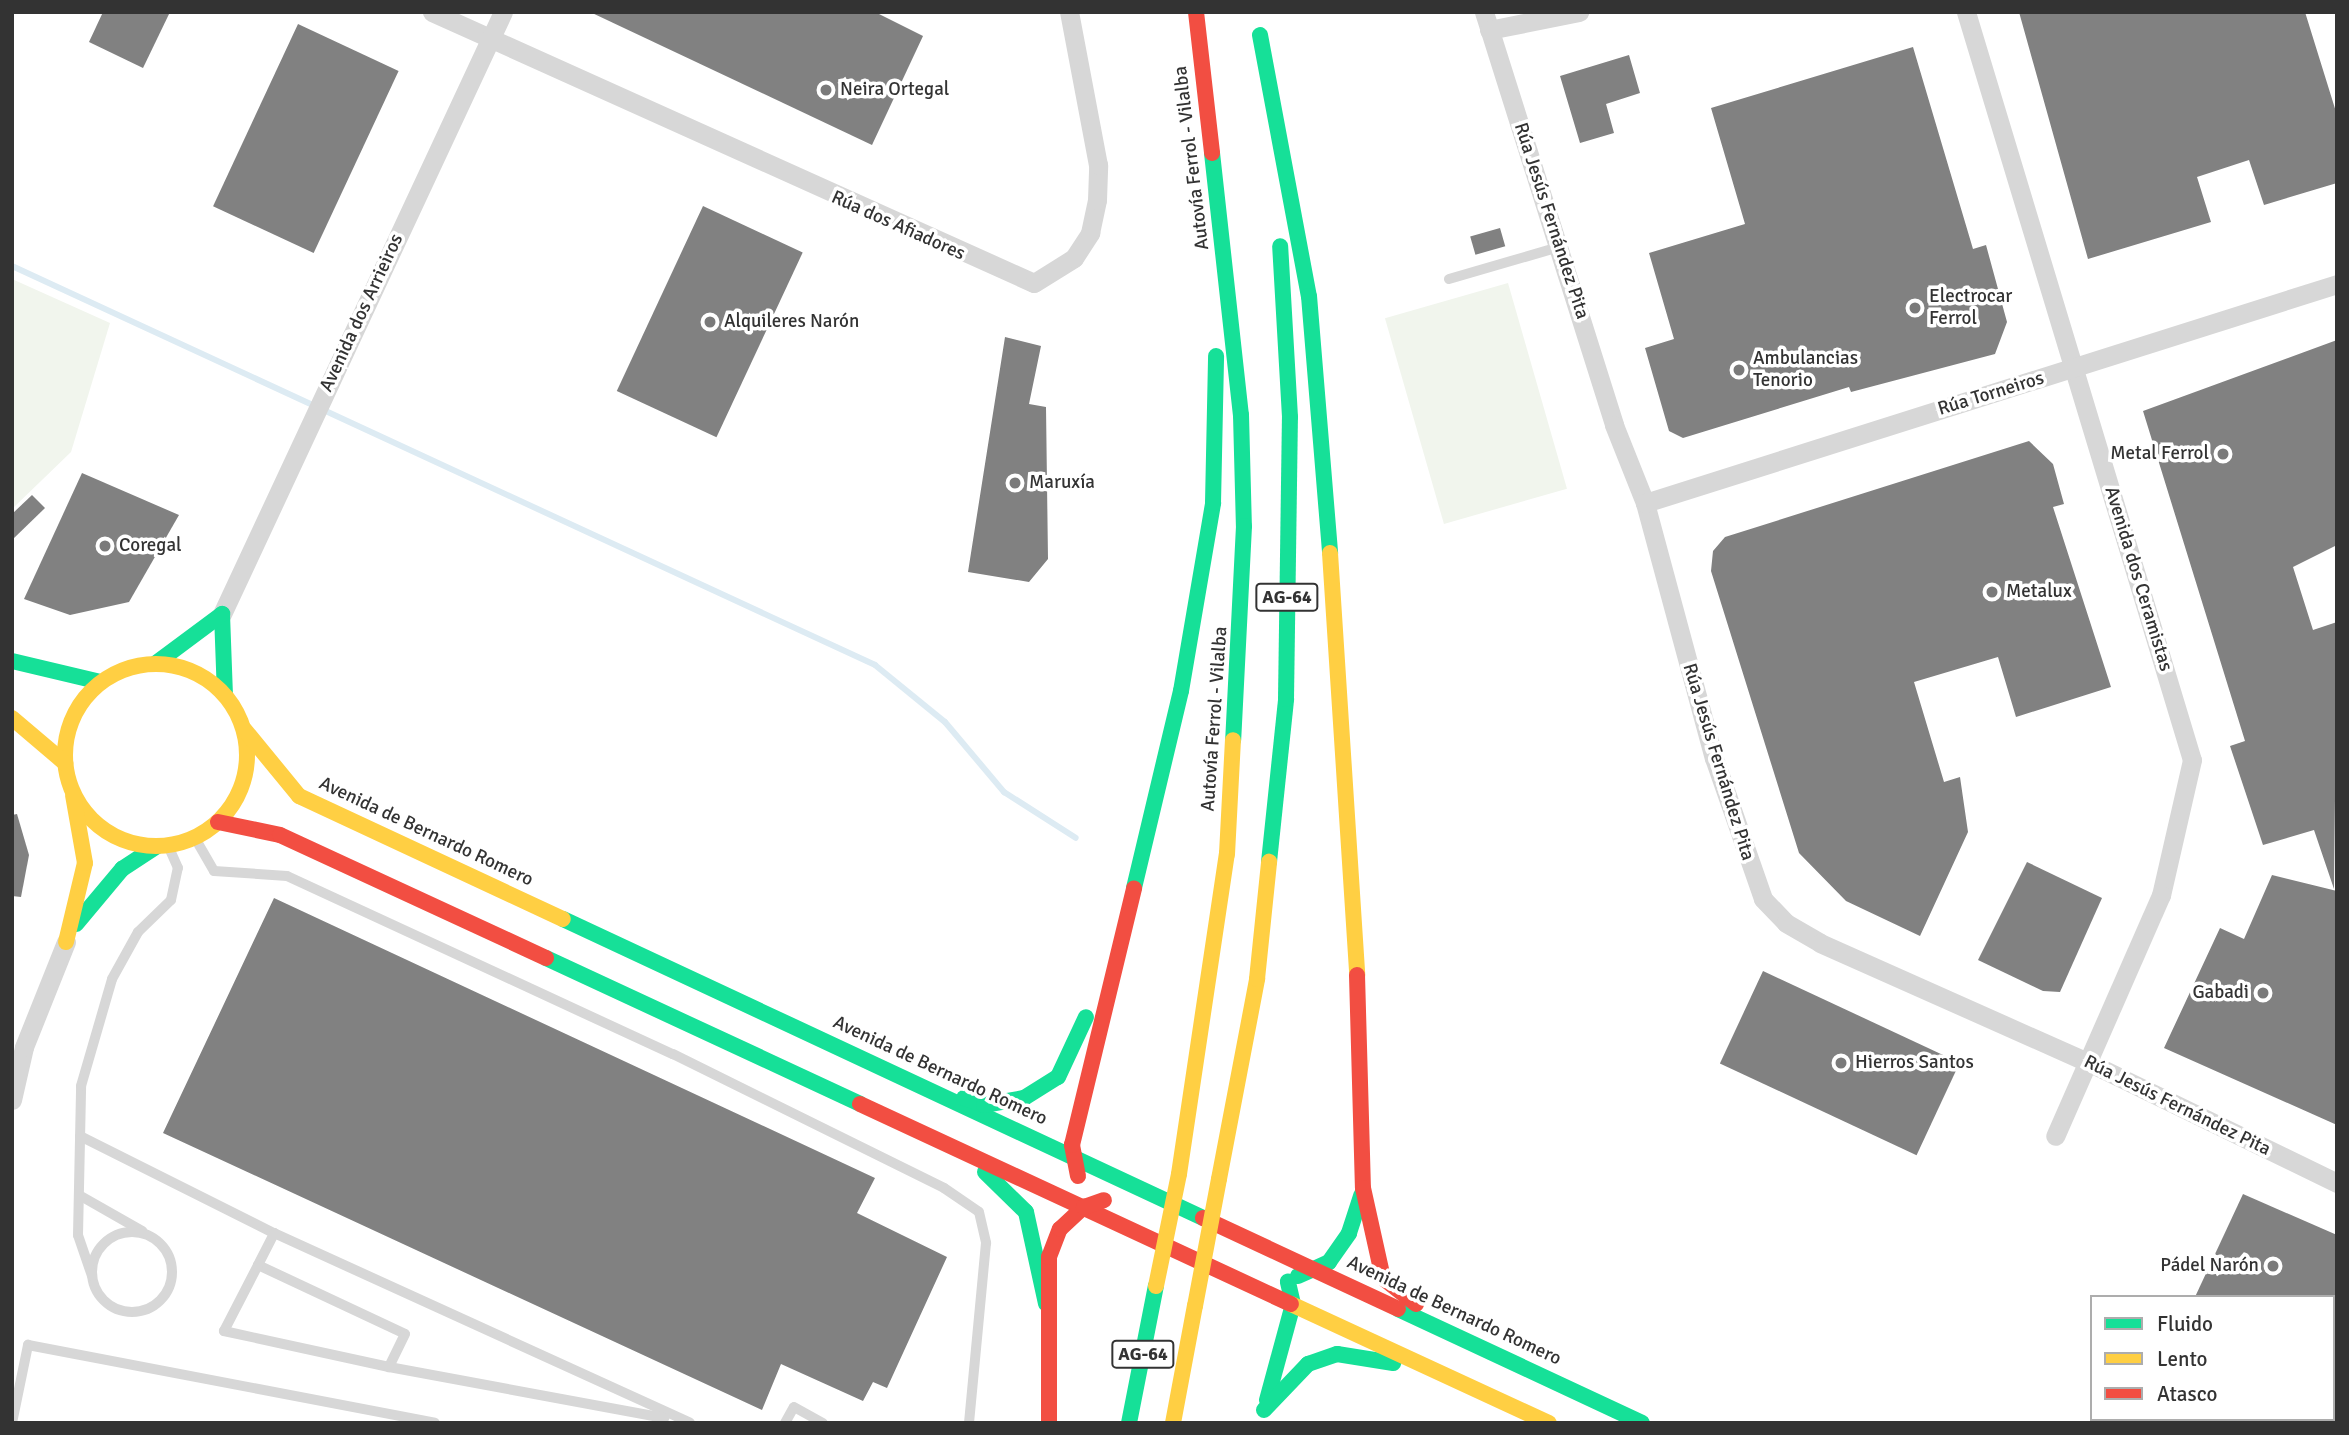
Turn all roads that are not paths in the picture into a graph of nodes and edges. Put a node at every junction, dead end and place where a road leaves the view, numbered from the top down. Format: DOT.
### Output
graph roads {
  1 [pos="432,12"];
  2 [pos="503,12"];
  3 [pos="1069,12"];
  4 [pos="1196,12"];
  5 [pos="1256,12"];
  6 [pos="1578,12"];
  7 [pos="1966,12"];
  8 [pos="1486,21"];
  9 [pos="1260,35"];
  10 [pos="489,38"];
  11 [pos="1219,195"];
  12 [pos="1561,246"];
  13 [pos="1449,279"];
  14 [pos="2337,284"];
  15 [pos="2072,368"];
  16 [pos="1645,502"];
  17 [pos="222,614"];
  18 [pos="12,662"];
  19 [pos="155,664"];
  20 [pos="101,682"];
  21 [pos="225,695"];
  22 [pos="12,718"];
  23 [pos="244,729"];
  24 [pos="65,763"];
  25 [pos="72,789"];
  26 [pos="218,822"];
  27 [pos="1149,828"];
  28 [pos="195,838"];
  29 [pos="163,846"];
  30 [pos="66,942"];
  31 [pos="2090,1063"];
  32 [pos="890,1071"];
  33 [pos="12,1100"];
  34 [pos="868,1108"];
  35 [pos="80,1136"];
  36 [pos="2055,1136"];
  37 [pos="1073,1157"];
  38 [pos="2337,1183"];
  39 [pos="1136,1186"];
  40 [pos="1363,1188"];
  41 [pos="79,1195"];
  42 [pos="1090,1205"];
  43 [pos="274,1233"];
  44 [pos="148,1235"];
  45 [pos="1275,1251"];
  46 [pos="258,1265"];
  47 [pos="1314,1269"];
  48 [pos="92,1276"];
  49 [pos="1287,1281"];
  50 [pos="1258,1288"];
  51 [pos="1046,1304"];
  52 [pos="1293,1304"];
  53 [pos="1489,1350"];
  54 [pos="389,1367"];
  55 [pos="1472,1387"];
  56 [pos="1261,1416"];
  57 [pos="687,1422"];
  58 [pos="12,1423"];
  59 [pos="435,1423"];
  60 [pos="785,1423"];
  61 [pos="823,1423"];
  62 [pos="970,1423"];
  63 [pos="1049,1423"];
  64 [pos="1129,1423"];
  65 [pos="1173,1423"];
  66 [pos="1549,1423"];
  67 [pos="1642,1423"];
  1 -- 10 [label="street"];
  2 -- 10 [label="street, Avenida dos Arrieiros"];
  3 -- 10 [label="street, Rúa dos Afiadores"];
  4 -- 11 [label="highway, Autovía Ferrol - Vilalba / AG-64"];
  5 -- 9 [label="highway, AG-64"];
  6 -- 8 [label="street"];
  7 -- 15 [label="street, Avenida dos Ceramistas"];
  8 -- 12 [label="street, Rúa Jesús Fernández Pita"];
  9 -- 40 [label="highway"];
  9 -- 65 [label="highway, AG-64, bridge"];
  10 -- 17 [label="street, Avenida dos Arrieiros"];
  11 -- 27 [label="highway"];
  11 -- 64 [label="highway, Autovía Ferrol - Vilalba / AG-64, bridge"];
  12 -- 13 [label="lane"];
  12 -- 16 [label="street, Rúa Jesús Fernández Pita"];
  14 -- 15 [label="street, Rúa Torneiros"];
  15 -- 16 [label="street, Rúa Torneiros"];
  15 -- 31 [label="street, Avenida dos Ceramistas"];
  16 -- 31 [label="street, Rúa Jesús Fernández Pita"];
  17 -- 19 [label="highway"];
  17 -- 21 [label="highway"];
  18 -- 20 [label="highway"];
  19 -- 20 [label="highway"];
  19 -- 21 [label="highway"];
  20 -- 24 [label="highway"];
  21 -- 23 [label="highway"];
  22 -- 24 [label="highway"];
  23 -- 26 [label="highway"];
  23 -- 32 [label="highway, Avenida de Bernardo Romero"];
  24 -- 25 [label="highway"];
  25 -- 29 [label="highway"];
  25 -- 30 [label="highway"];
  26 -- 28 [label="highway"];
  26 -- 34 [label="highway"];
  27 -- 32 [label="highway"];
  27 -- 37 [label="highway"];
  28 -- 29 [label="highway"];
  28 -- 62 [label="lane"];
  29 -- 30 [label="highway"];
  29 -- 35 [label="lane"];
  30 -- 33 [label="street"];
  31 -- 36 [label="street, Avenida dos Ceramistas"];
  31 -- 38 [label="street, Rúa Jesús Fernández Pita"];
  32 -- 37 [label="highway, Avenida de Bernardo Romero"];
  34 -- 42 [label="highway"];
  34 -- 51 [label="highway"];
  35 -- 41 [label="lane"];
  35 -- 43 [label="lane"];
  37 -- 39 [label="highway, Avenida de Bernardo Romero"];
  37 -- 42 [label="highway"];
  39 -- 42 [label="highway"];
  39 -- 45 [label="highway, Avenida de Bernardo Romero"];
  40 -- 47 [label="highway"];
  40 -- 53 [label="highway"];
  41 -- 44 [label="lane"];
  41 -- 48 [label="lane"];
  42 -- 50 [label="highway"];
  42 -- 51 [label="highway"];
  43 -- 46 [label="lane"];
  43 -- 57 [label="lane"];
  44 -- 48 [label="lane"];
  44 -- 48 [label="lane"];
  45 -- 47 [label="highway, Avenida de Bernardo Romero"];
  45 -- 49 [label="highway"];
  46 -- 54 [label="lane"];
  46 -- 54 [label="lane"];
  47 -- 49 [label="highway"];
  47 -- 53 [label="highway, Avenida de Bernardo Romero"];
  49 -- 50 [label="highway"];
  49 -- 52 [label="highway"];
  50 -- 52 [label="highway"];
  51 -- 63 [label="highway"];
  52 -- 55 [label="highway"];
  52 -- 56 [label="highway"];
  53 -- 67 [label="highway, Avenida de Bernardo Romero"];
  54 -- 57 [label="lane"];
  55 -- 56 [label="highway"];
  55 -- 66 [label="highway"];
  58 -- 59 [label="lane"];
  60 -- 61 [label="lane"];
}
